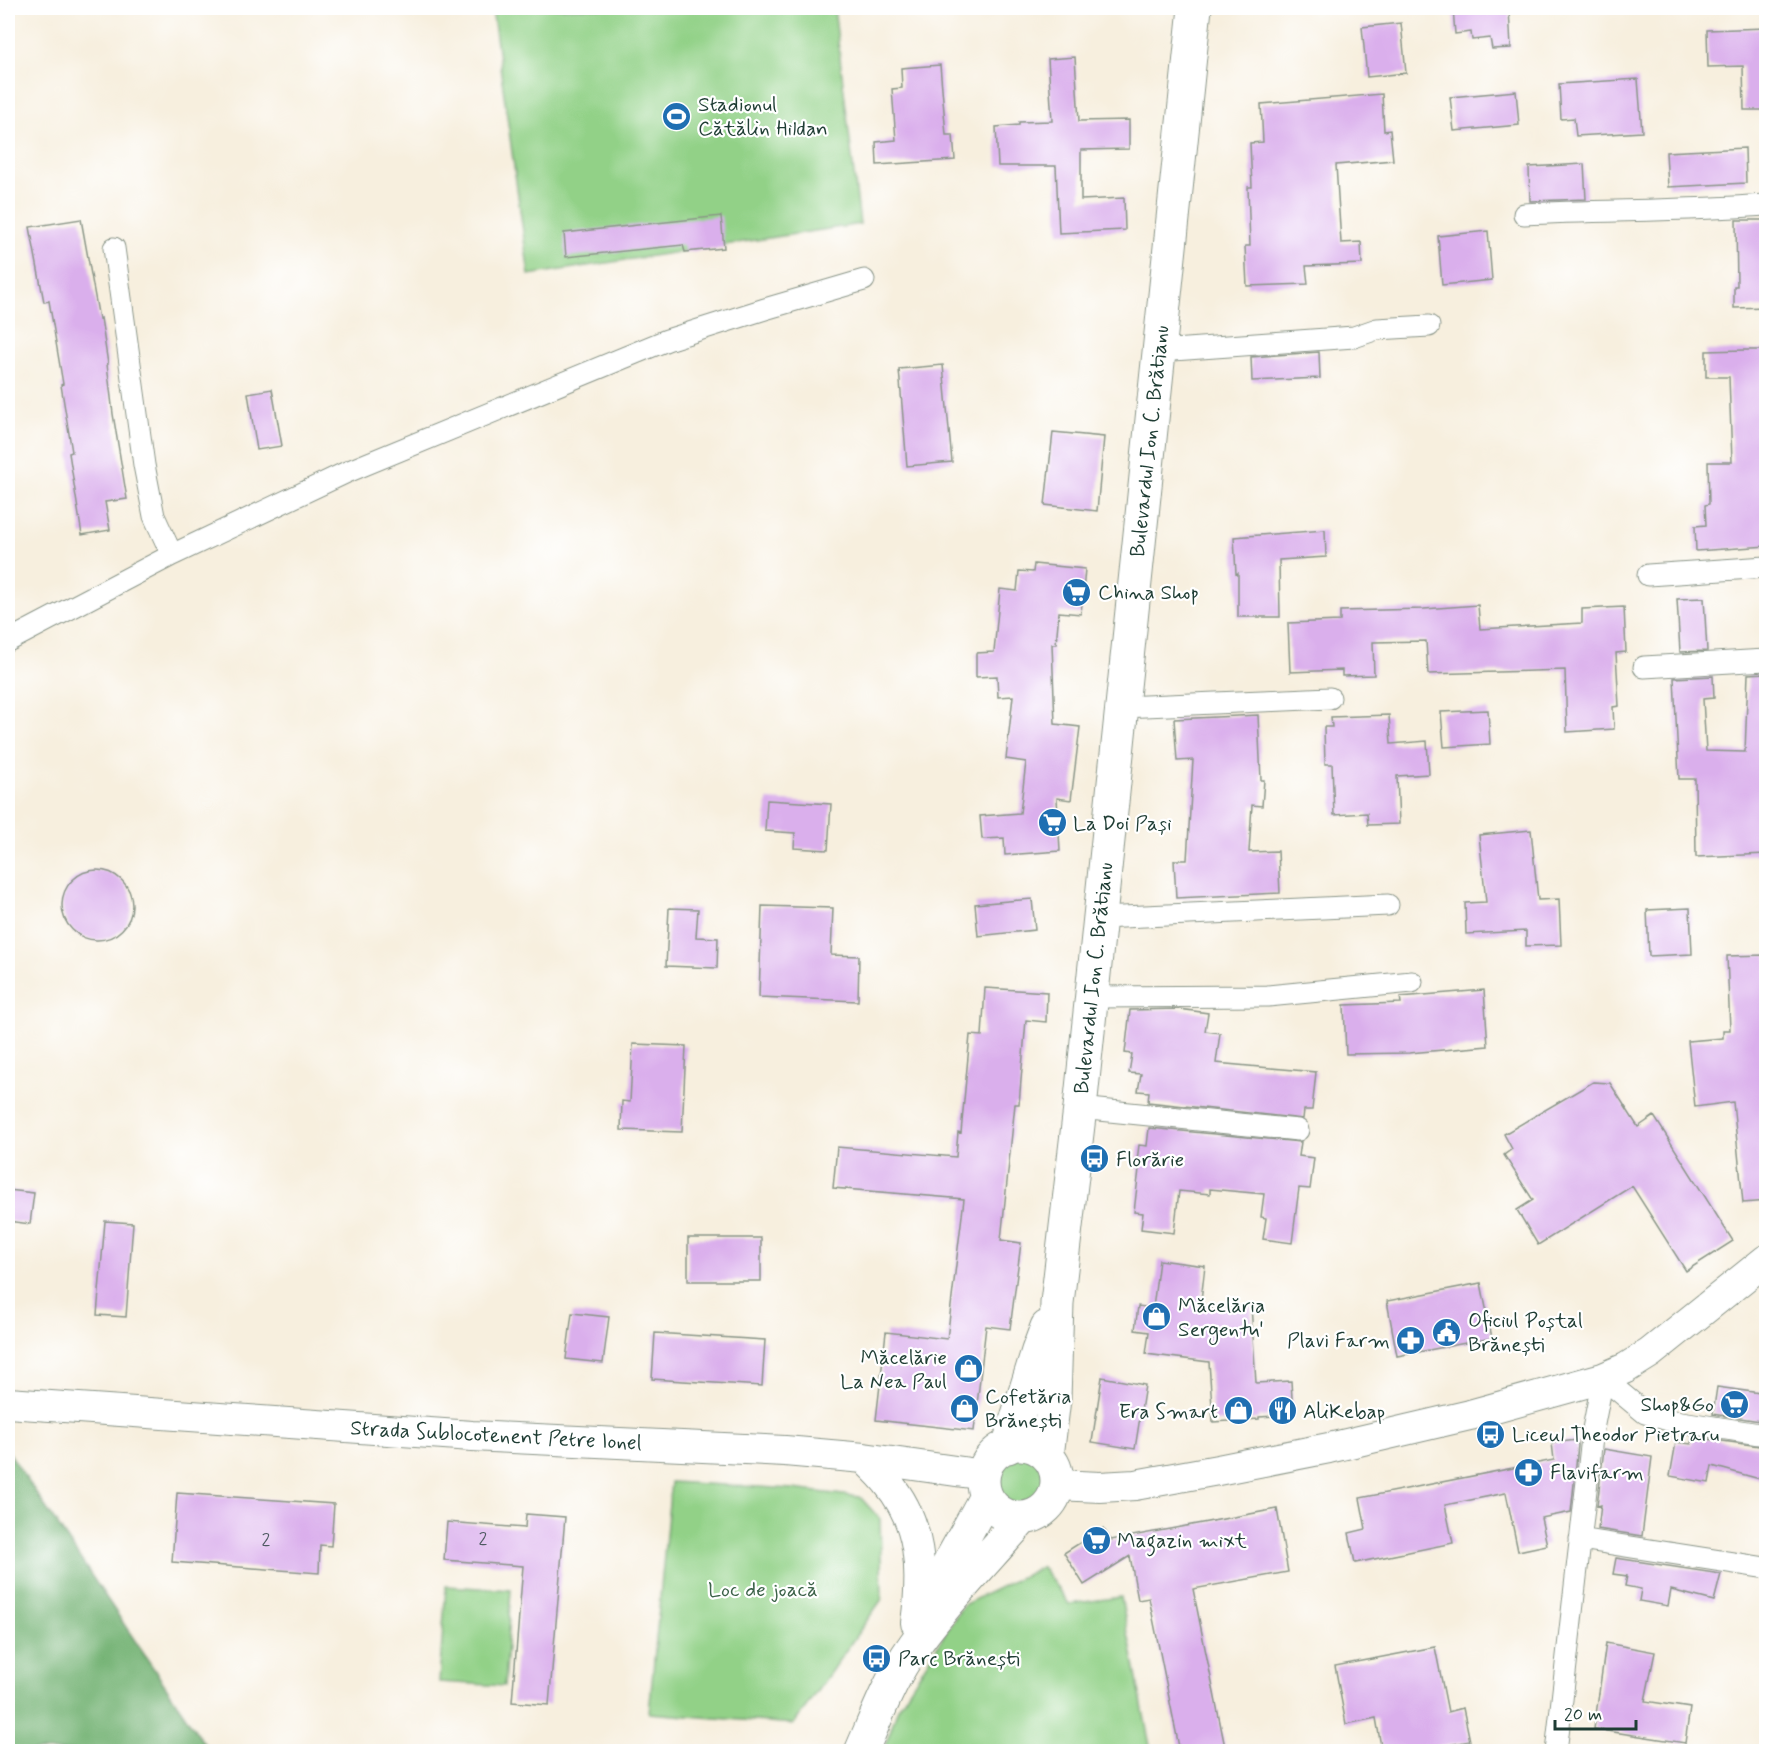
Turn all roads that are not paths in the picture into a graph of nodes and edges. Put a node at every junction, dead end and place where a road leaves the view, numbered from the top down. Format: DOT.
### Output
graph roads {
  1 [pos="1195,8"];
  2 [pos="1767,205"];
  3 [pos="1524,214"];
  4 [pos="114,248"];
  5 [pos="864,280"];
  6 [pos="1429,326"];
  7 [pos="1159,351"];
  8 [pos="172,555"];
  9 [pos="1767,567"];
  10 [pos="1648,575"];
  11 [pos="8,641"];
  12 [pos="1767,660"];
  13 [pos="1644,667"];
  14 [pos="1330,698"];
  15 [pos="1122,708"];
  16 [pos="1388,905"];
  17 [pos="1100,918"];
  18 [pos="1412,982"];
  19 [pos="1091,997"];
  20 [pos="1080,1108"];
  21 [pos="1298,1130"];
  22 [pos="1767,1260"];
  23 [pos="1057,1303"];
  24 [pos="1603,1378"];
  25 [pos="8,1403"];
  26 [pos="1767,1435"];
  27 [pos="1008,1447"];
  28 [pos="864,1458"];
  29 [pos="1052,1470"];
  30 [pos="985,1486"];
  31 [pos="1022,1518"];
  32 [pos="1580,1539"];
  33 [pos="1767,1568"];
  34 [pos="908,1655"];
  35 [pos="861,1752"];
  36 [pos="1556,1752"];
  1 -- 7 [label="main road, Bulevardul Ion C. Brătianu"];
  2 -- 3 [label="street"];
  4 -- 8 [label="street"];
  5 -- 8 [label="street"];
  6 -- 7 [label="street"];
  7 -- 15 [label="main road, Bulevardul Ion C. Brătianu"];
  8 -- 11 [label="street"];
  9 -- 10 [label="street"];
  12 -- 13 [label="street"];
  14 -- 15 [label="street"];
  15 -- 17 [label="main road, Bulevardul Ion C. Brătianu"];
  16 -- 17 [label="street"];
  17 -- 19 [label="main road, Bulevardul Ion C. Brătianu"];
  18 -- 19 [label="street"];
  19 -- 20 [label="main road, Bulevardul Ion C. Brătianu"];
  20 -- 21 [label="street"];
  20 -- 23 [label="main road, Bulevardul Ion C. Brătianu"];
  22 -- 24 [label="main road"];
  23 -- 27 [label="main road, Bulevardul Ion C. Brătianu"];
  23 -- 29 [label="main road, Bulevardul Ion C. Brătianu"];
  24 -- 26 [label="street"];
  24 -- 29 [label="main road"];
  24 -- 32 [label="street"];
  25 -- 28 [label="main road, Strada Sublocotenent Petre Ionel"];
  27 -- 29 [label="main road"];
  27 -- 30 [label="main road"];
  28 -- 30 [label="main road, Strada Sublocotenent Petre Ionel"];
  28 -- 34 [label="main road"];
  29 -- 31 [label="main road"];
  30 -- 31 [label="main road"];
  30 -- 34 [label="main road"];
  31 -- 34 [label="main road"];
  32 -- 33 [label="street"];
  32 -- 36 [label="street"];
  34 -- 35 [label="main road"];
}
